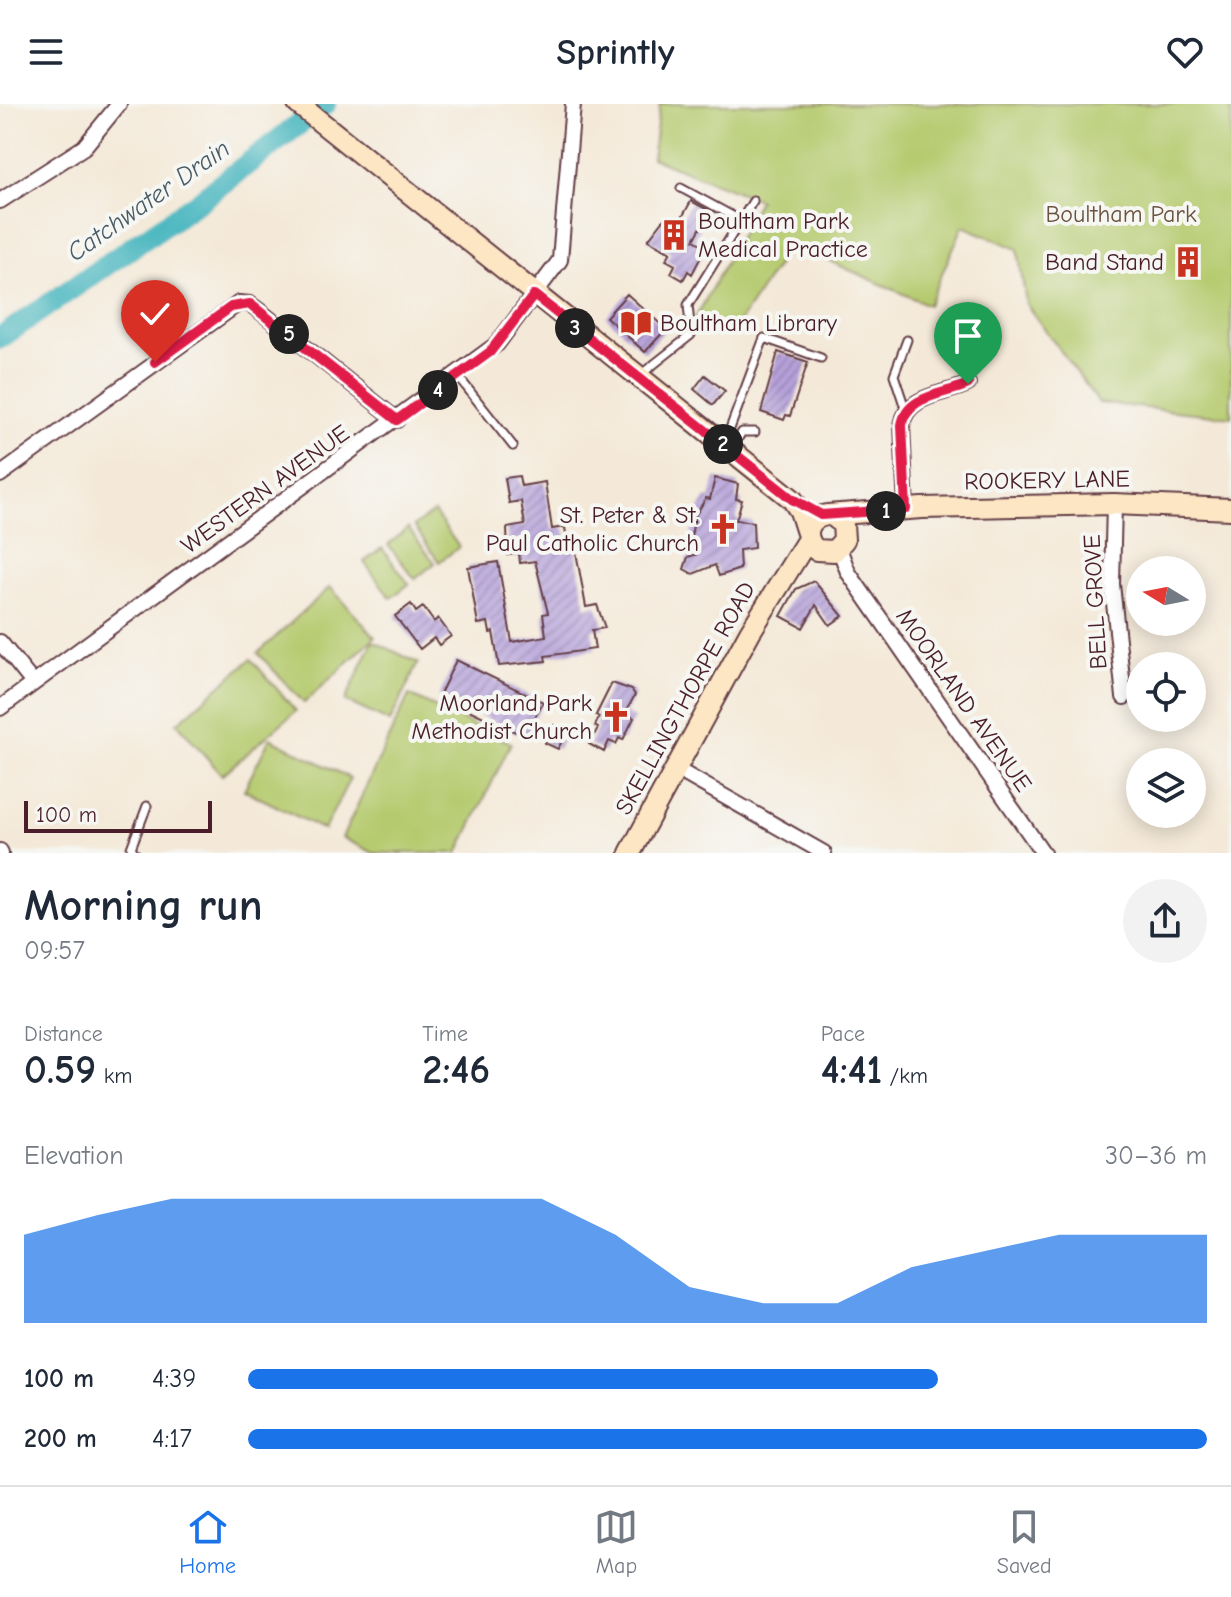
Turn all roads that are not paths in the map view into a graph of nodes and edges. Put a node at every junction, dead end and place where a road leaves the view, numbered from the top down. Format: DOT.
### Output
graph roads {
  1 [pos="119,104"];
  2 [pos="573,104"];
  3 [pos="307,112"];
  4 [pos="681,188"];
  5 [pos="0,201"];
  6 [pos="753,201"];
  7 [pos="740,220"];
  8 [pos="534,295"];
  9 [pos="907,340"];
  10 [pos="821,358"];
  11 [pos="457,375"];
  12 [pos="638,378"];
  13 [pos="968,384"];
  14 [pos="906,411"];
  15 [pos="397,420"];
  16 [pos="755,432"];
  17 [pos="513,446"];
  18 [pos="727,447"];
  19 [pos="0,475"];
  20 [pos="792,499"];
  21 [pos="1114,504"];
  22 [pos="906,509"];
  23 [pos="1231,509"];
  24 [pos="865,514"];
  25 [pos="827,516"];
  26 [pos="823,543"];
  27 [pos="0,642"];
  28 [pos="33,683"];
  29 [pos="1124,697"];
  30 [pos="0,708"];
  31 [pos="676,769"];
  32 [pos="147,806"];
  33 [pos="135,853"];
  34 [pos="630,853"];
  35 [pos="824,853"];
  36 [pos="1043,853"];
  1 -- 5 [label="street"];
  2 -- 8 [label="street, WESTERN AVENUE"];
  3 -- 8 [label="street"];
  4 -- 7 [label="lane"];
  6 -- 7 [label="lane"];
  7 -- 12 [label="lane"];
  8 -- 11 [label="street, WESTERN AVENUE"];
  8 -- 12 [label="street"];
  9 -- 14 [label="lane"];
  10 -- 18 [label="lane"];
  11 -- 15 [label="street, WESTERN AVENUE"];
  11 -- 17 [label="lane"];
  12 -- 18 [label="street"];
  13 -- 14 [label="street"];
  14 -- 22 [label="street"];
  15 -- 19 [label="street"];
  15 -- 28 [label="street, WESTERN AVENUE"];
  16 -- 18 [label="lane"];
  18 -- 20 [label="street"];
  20 -- 25 [label="street"];
  20 -- 26 [label="street"];
  21 -- 22 [label="street, ROOKERY LANE"];
  21 -- 23 [label="street, ROOKERY LANE"];
  21 -- 29 [label="street, BELL GROVE"];
  22 -- 24 [label="street, ROOKERY LANE"];
  24 -- 25 [label="street, ROOKERY LANE"];
  24 -- 26 [label="street"];
  25 -- 26 [label="street"];
  25 -- 26 [label="street"];
  26 -- 31 [label="street, SKELLINGTHORPE ROAD"];
  26 -- 36 [label="street, MOORLAND AVENUE"];
  27 -- 28 [label="street"];
  28 -- 30 [label="street, WESTERN AVENUE"];
  31 -- 34 [label="street, SKELLINGTHORPE ROAD"];
  31 -- 35 [label="street"];
  32 -- 33 [label="lane"];
}
